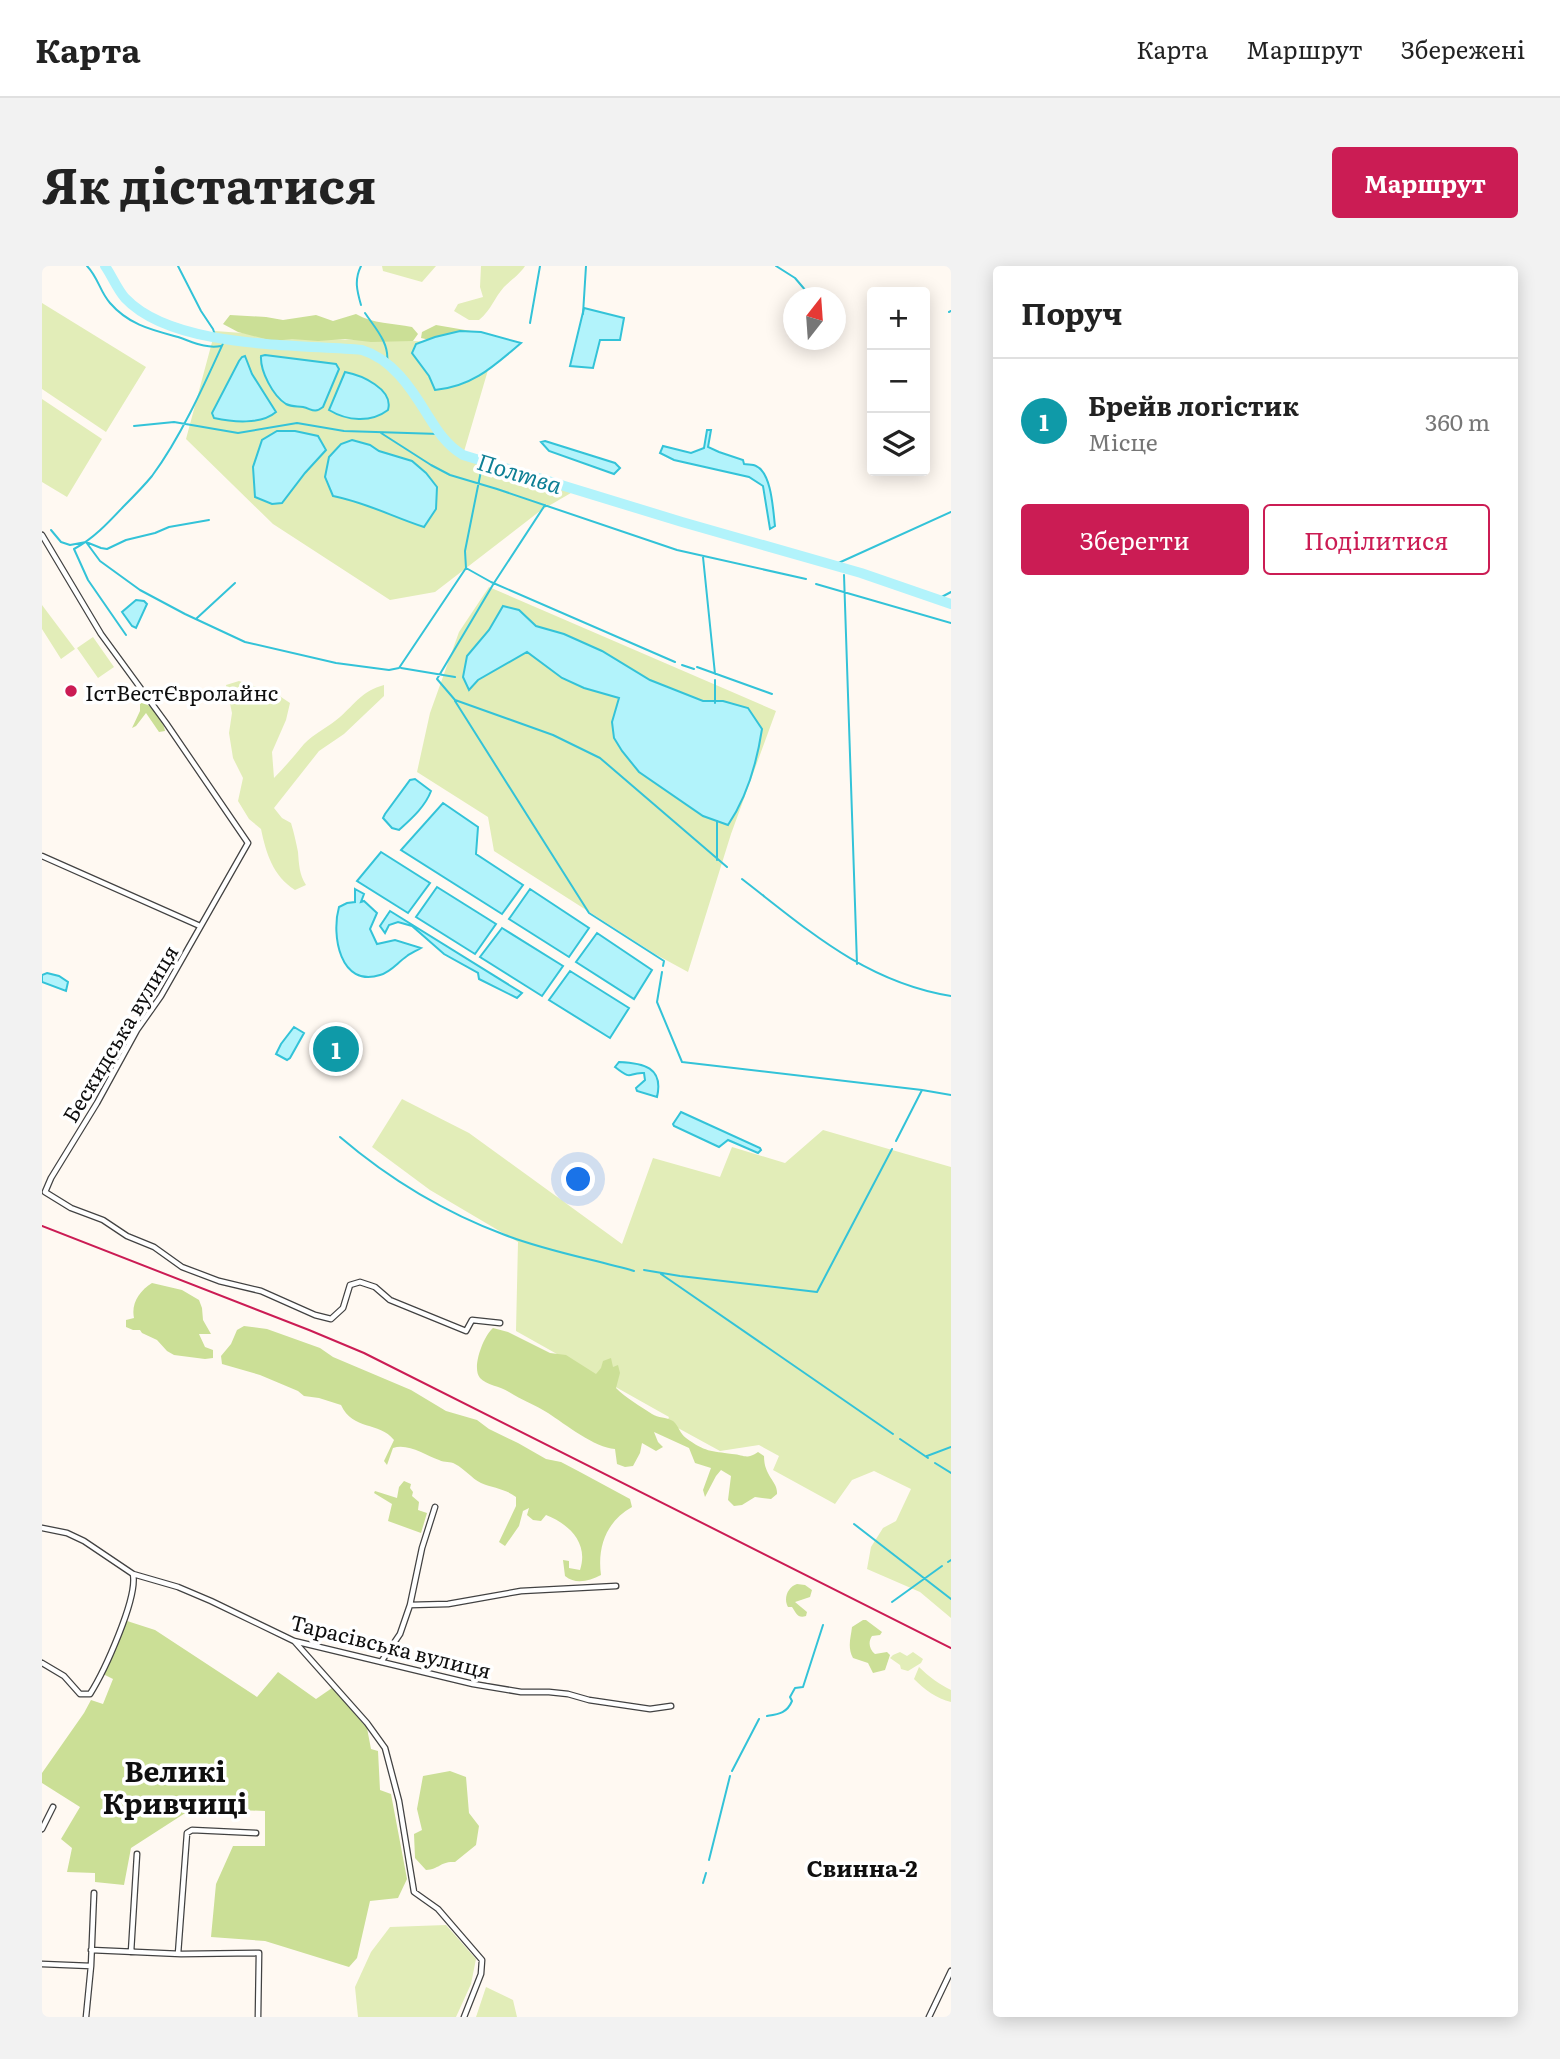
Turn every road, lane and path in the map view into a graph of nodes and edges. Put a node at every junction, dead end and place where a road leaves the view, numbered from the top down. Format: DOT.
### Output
graph roads {
  1 [pos="42,536"];
  2 [pos="42,856"];
  3 [pos="200,926"];
  4 [pos="42,1174"];
  5 [pos="51,1178"];
  6 [pos="500,1323"];
  7 [pos="435,1507"];
  8 [pos="42,1528"];
  9 [pos="133,1574"];
  10 [pos="616,1586"];
  11 [pos="410,1605"];
  12 [pos="294,1641"];
  13 [pos="381,1662"];
  14 [pos="42,1663"];
  15 [pos="671,1706"];
  16 [pos="53,1807"];
  17 [pos="42,1829"];
  18 [pos="256,1833"];
  19 [pos="137,1854"];
  20 [pos="94,1893"];
  21 [pos="91,1950"];
  22 [pos="131,1952"];
  23 [pos="178,1954"];
  24 [pos="42,1965"];
  25 [pos="91,1966"];
  26 [pos="951,1971"];
  27 [pos="86,2017"];
  28 [pos="258,2017"];
  29 [pos="464,2017"];
  30 [pos="929,2017"];
  1 -- 3 [label="street, Бескидська вулиця"];
  2 -- 3 [label="street, Бескидська вулиця"];
  3 -- 5 [label="street, Бескидська вулиця"];
  4 -- 5 [label="street"];
  5 -- 6 [label="street, Бескидська вулиця"];
  7 -- 11 [label="street"];
  8 -- 9 [label="street, Тарасівська вулиця"];
  9 -- 12 [label="street, Тарасівська вулиця"];
  9 -- 14 [label="street"];
  10 -- 11 [label="street"];
  11 -- 13 [label="street"];
  12 -- 13 [label="street, Тарасівська вулиця"];
  12 -- 29 [label="street"];
  13 -- 15 [label="street, Тарасівська вулиця"];
  16 -- 17 [label="street"];
  18 -- 23 [label="street"];
  19 -- 22 [label="street"];
  20 -- 21 [label="street"];
  21 -- 22 [label="street"];
  21 -- 25 [label="street"];
  22 -- 23 [label="street"];
  23 -- 28 [label="street"];
  24 -- 25 [label="street"];
  25 -- 27 [label="street"];
  26 -- 30 [label="street"];
}
